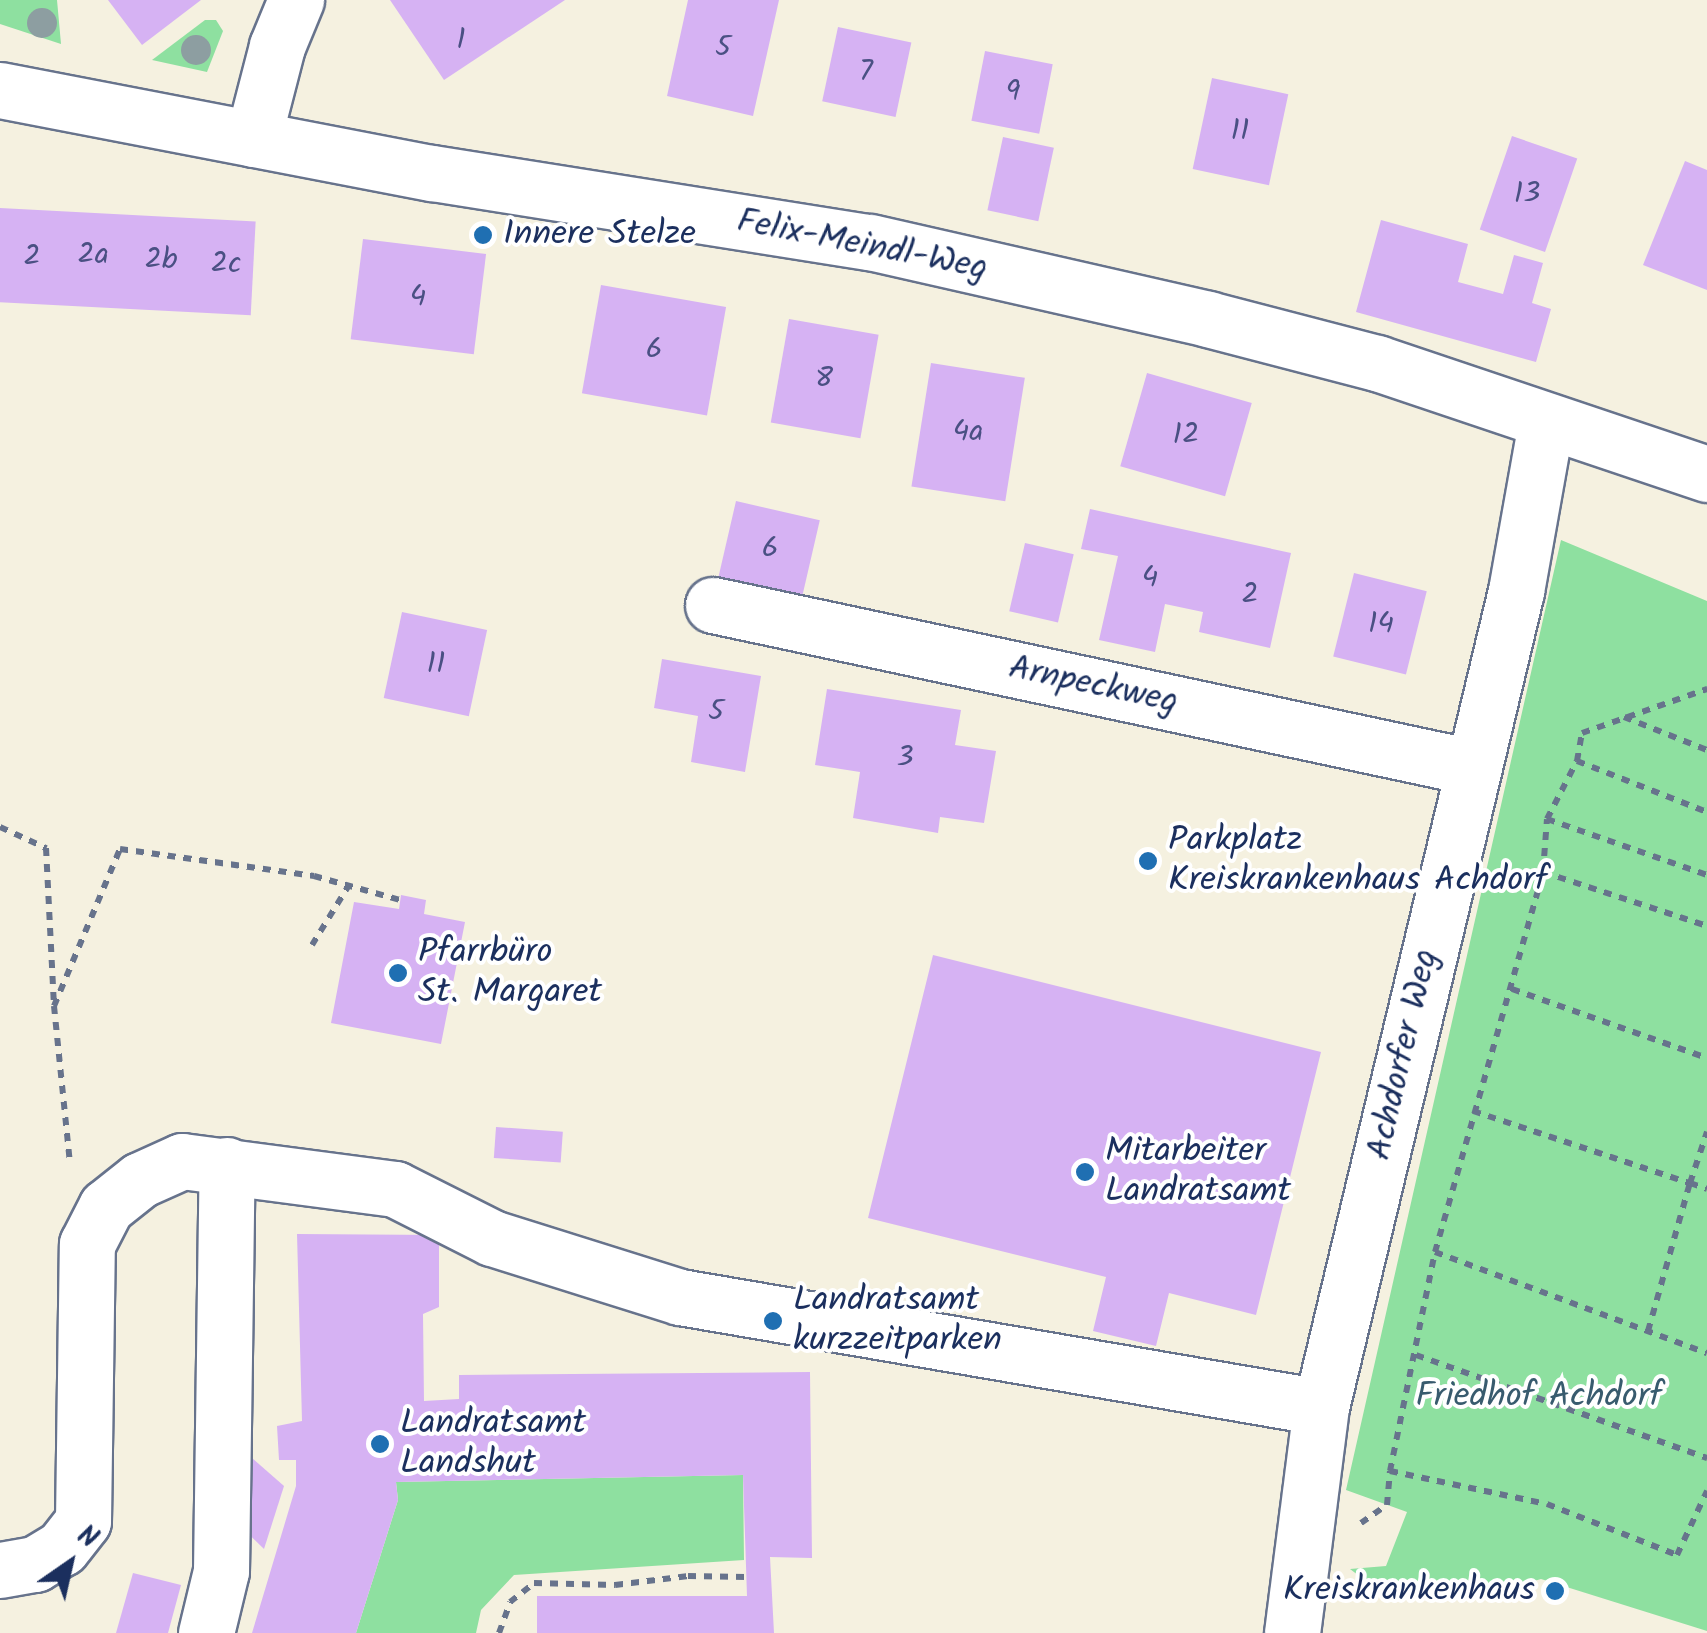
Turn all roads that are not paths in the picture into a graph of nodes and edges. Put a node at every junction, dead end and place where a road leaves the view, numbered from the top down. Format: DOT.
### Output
graph roads {
  1 [pos="296,0"];
  2 [pos="0,90"];
  3 [pos="253,139"];
  4 [pos="1546,422"];
  5 [pos="1707,474"];
  6 [pos="713,606"];
  7 [pos="1472,767"];
  8 [pos="227,1165"];
  9 [pos="1321,1407"];
  10 [pos="0,1570"];
  11 [pos="1306,1630"];
  12 [pos="206,1633"];
  1 -- 3 [label="street"];
  2 -- 3 [label="street, Felix-Meindl-Weg"];
  3 -- 4 [label="street, Felix-Meindl-Weg"];
  4 -- 5 [label="street, Felix-Meindl-Weg"];
  4 -- 7 [label="street, Achdorfer Weg"];
  6 -- 7 [label="street, Arnpeckweg"];
  7 -- 9 [label="street, Achdorfer Weg"];
  8 -- 9 [label="street"];
  8 -- 10 [label="street"];
  8 -- 12 [label="street"];
  9 -- 11 [label="street, Achdorfer Weg"];
}
